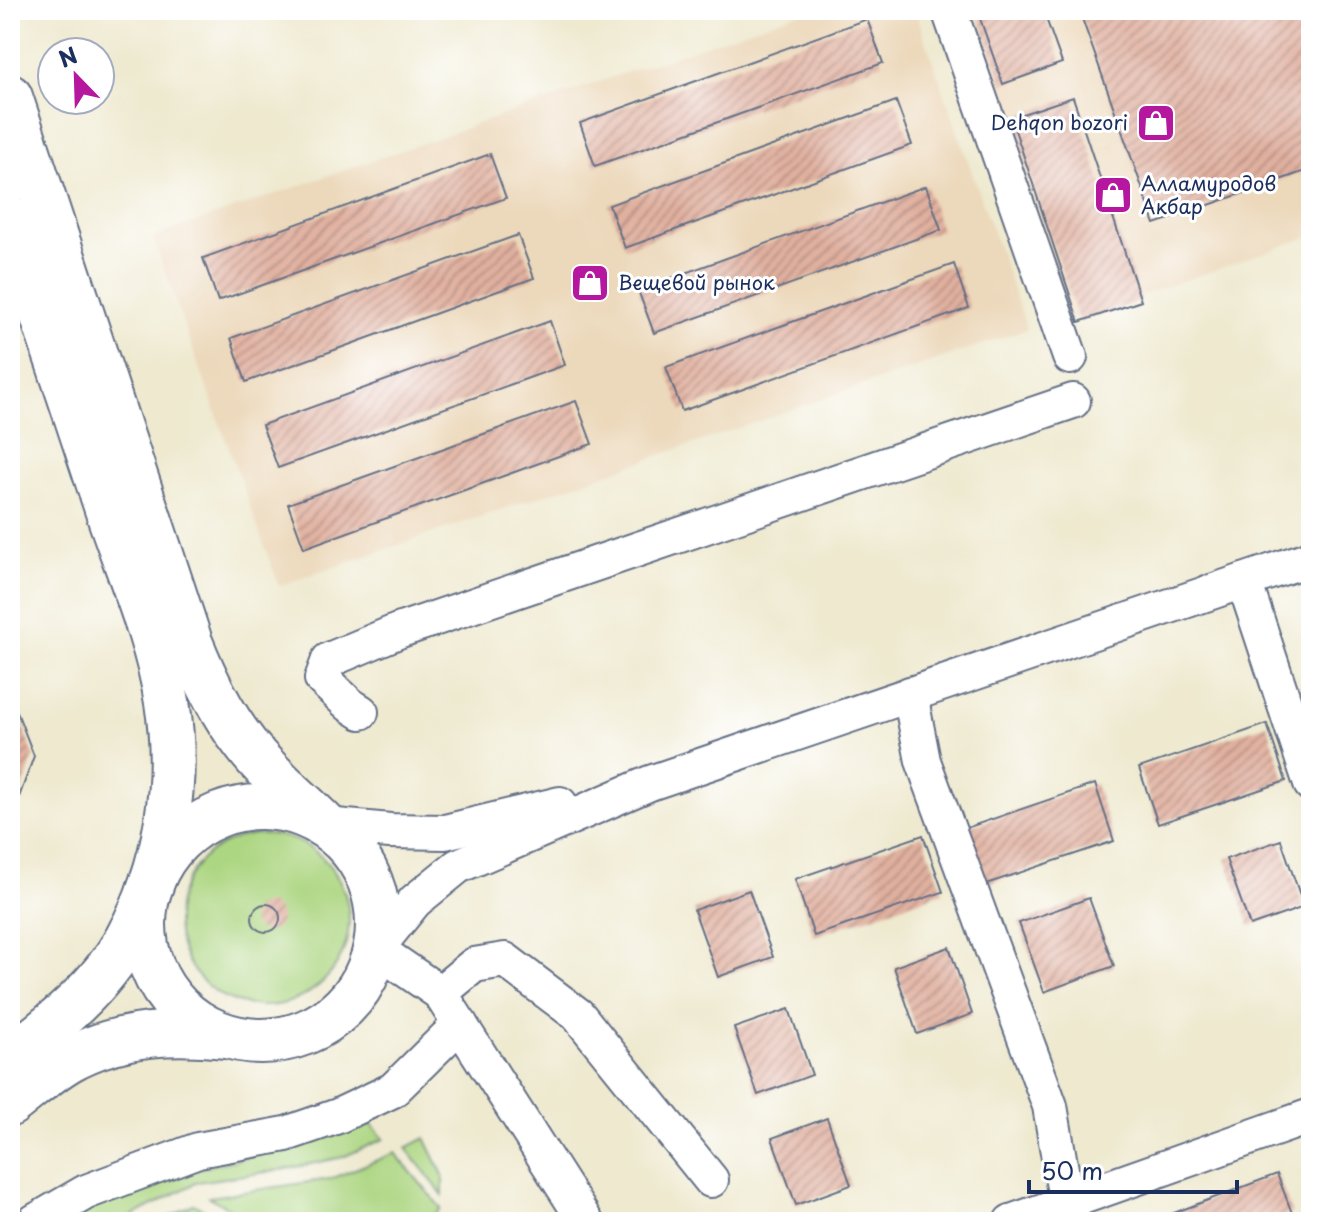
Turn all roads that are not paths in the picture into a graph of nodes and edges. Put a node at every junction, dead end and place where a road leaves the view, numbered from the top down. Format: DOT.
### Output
graph roads {
  1 [pos="949,10"];
  2 [pos="15,112"];
  3 [pos="10,219"];
  4 [pos="1070,357"];
  5 [pos="1073,401"];
  6 [pos="1311,558"];
  7 [pos="1244,581"];
  8 [pos="910,694"];
  9 [pos="361,712"];
  10 [pos="650,783"];
  11 [pos="1311,784"];
  12 [pos="325,825"];
  13 [pos="149,890"];
  14 [pos="376,949"];
  15 [pos="440,993"];
  16 [pos="460,1024"];
  17 [pos="229,1036"];
  18 [pos="10,1057"];
  19 [pos="10,1104"];
  20 [pos="1311,1116"];
  21 [pos="711,1180"];
  22 [pos="1068,1213"];
  23 [pos="580,1220"];
  24 [pos="34,1222"];
  25 [pos="1011,1222"];
  1 -- 4 [label="street"];
  2 -- 12 [label="main road"];
  3 -- 13 [label="main road"];
  5 -- 9 [label="street"];
  6 -- 7 [label="street"];
  7 -- 8 [label="street"];
  7 -- 11 [label="street"];
  8 -- 10 [label="street"];
  8 -- 22 [label="street"];
  10 -- 12 [label="street"];
  10 -- 14 [label="street"];
  12 -- 13 [label="main road"];
  12 -- 14 [label="main road"];
  13 -- 17 [label="main road"];
  13 -- 18 [label="main road"];
  14 -- 15 [label="street"];
  14 -- 17 [label="main road"];
  15 -- 16 [label="street"];
  15 -- 21 [label="street"];
  16 -- 23 [label="street"];
  16 -- 24 [label="street"];
  17 -- 19 [label="main road"];
  20 -- 22 [label="street"];
  22 -- 25 [label="street"];
}
